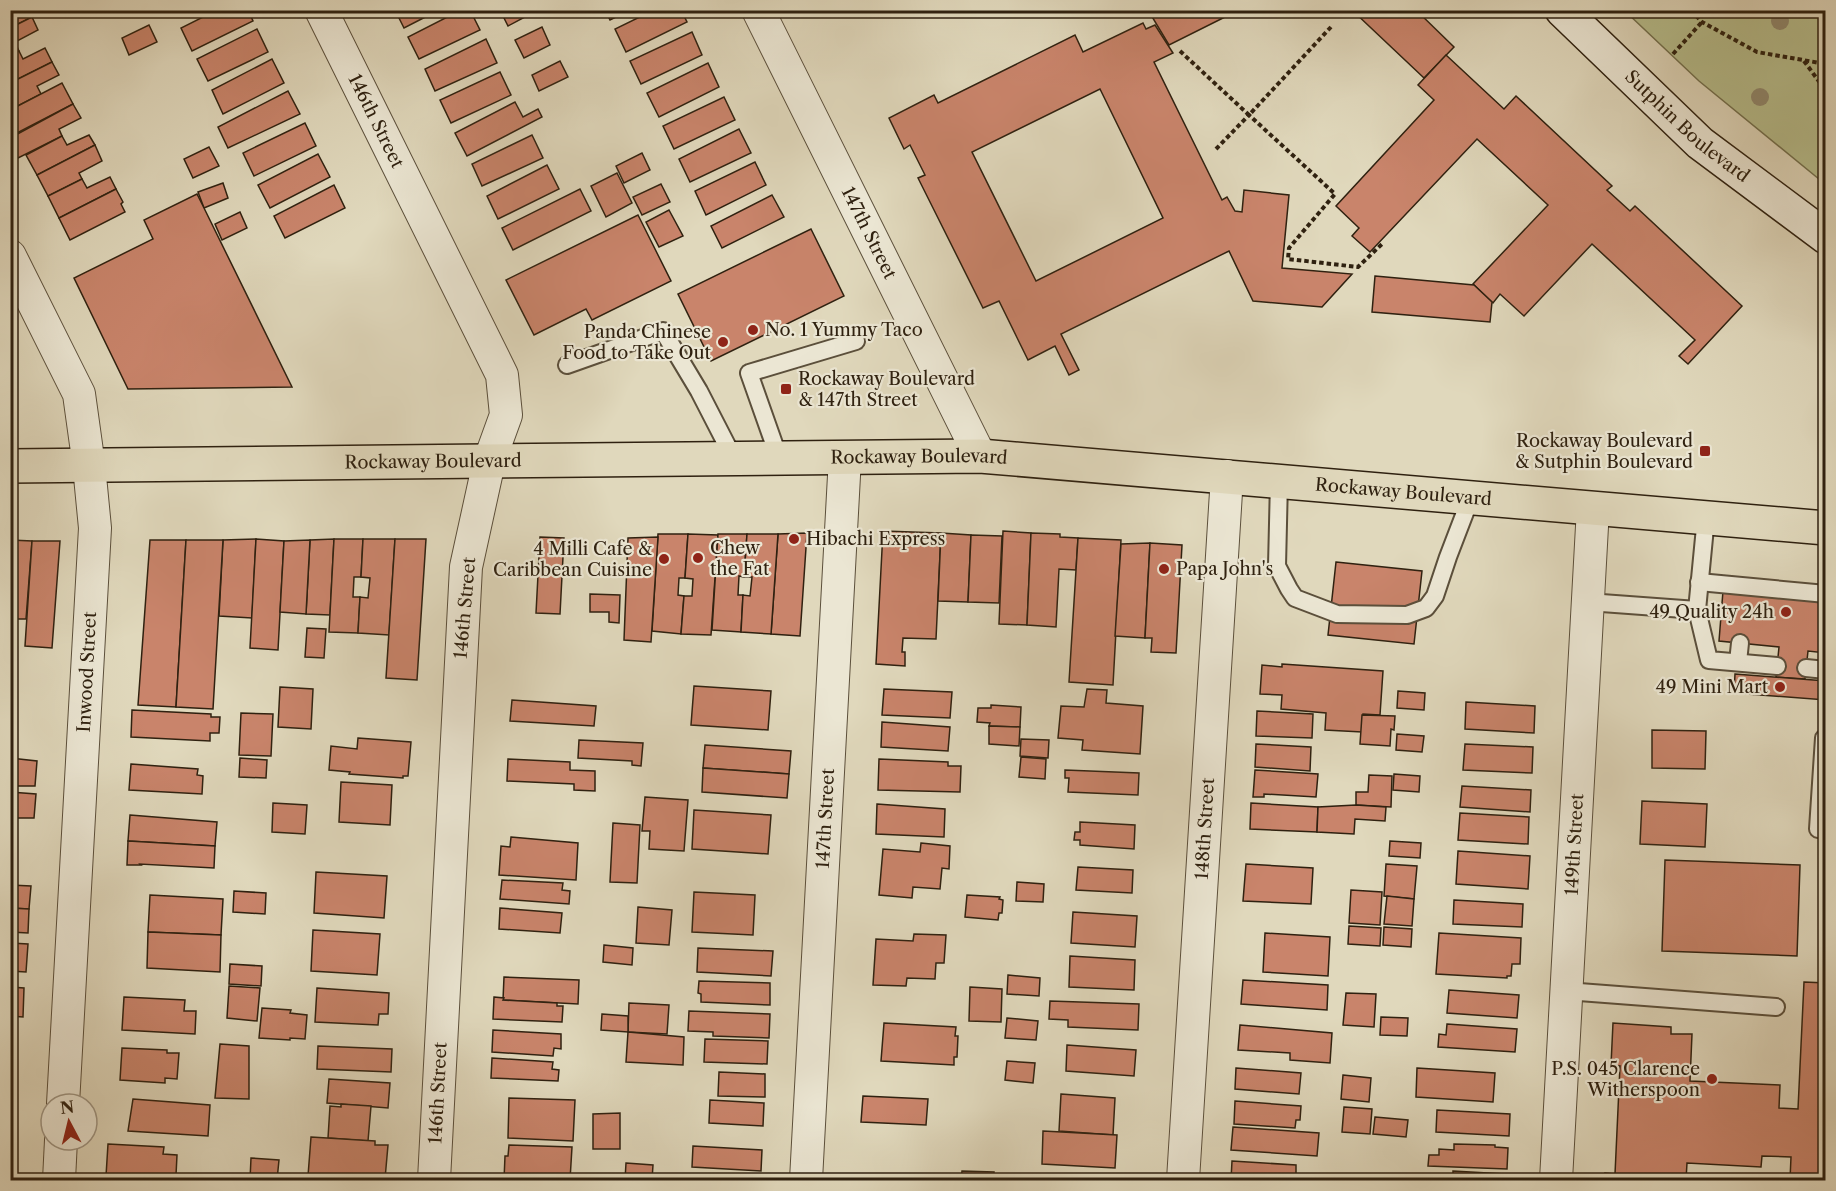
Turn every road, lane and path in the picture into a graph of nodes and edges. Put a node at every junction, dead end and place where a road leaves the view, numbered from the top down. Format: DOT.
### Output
graph roads {
  1 [pos="321,10"];
  2 [pos="758,10"];
  3 [pos="1562,10"];
  4 [pos="1691,10"];
  5 [pos="1702,22"];
  6 [pos="1331,27"];
  7 [pos="1180,51"];
  8 [pos="1673,54"];
  9 [pos="1804,60"];
  10 [pos="1826,62"];
  11 [pos="1826,91"];
  12 [pos="1249,115"];
  13 [pos="1216,149"];
  14 [pos="1824,237"];
  15 [pos="1383,243"];
  16 [pos="10,256"];
  17 [pos="856,341"];
  18 [pos="567,365"];
  19 [pos="980,456"];
  20 [pos="845,457"];
  21 [pos="779,458"];
  22 [pos="734,459"];
  23 [pos="489,462"];
  24 [pos="10,466"];
  25 [pos="89,466"];
  26 [pos="1227,476"];
  27 [pos="1279,481"];
  28 [pos="1471,497"];
  29 [pos="1593,508"];
  30 [pos="1706,517"];
  31 [pos="1826,528"];
  32 [pos="1699,582"];
  33 [pos="1823,595"];
  34 [pos="1588,602"];
  35 [pos="1697,610"];
  36 [pos="1740,643"];
  37 [pos="1817,652"];
  38 [pos="1738,662"];
  39 [pos="1777,666"];
  40 [pos="1815,669"];
  41 [pos="1826,738"];
  42 [pos="1818,829"];
  43 [pos="1566,991"];
  44 [pos="1776,1007"];
  45 [pos="64,1092"];
  46 [pos="60,1152"];
  47 [pos="59,1180"];
  48 [pos="434,1180"];
  49 [pos="806,1180"];
  50 [pos="1183,1180"];
  51 [pos="1556,1180"];
  1 -- 23 [label="street, 146th Street"];
  2 -- 19 [label="street, 147th Street"];
  3 -- 14 [label="main road, Sutphin Boulevard"];
  4 -- 5 [label="path"];
  5 -- 8 [label="path"];
  5 -- 9 [label="path"];
  6 -- 12 [label="path"];
  7 -- 12 [label="path"];
  9 -- 10 [label="path"];
  9 -- 11 [label="path"];
  12 -- 13 [label="path"];
  12 -- 15 [label="path"];
  16 -- 25 [label="street, Inwood Street"];
  17 -- 21 [label="lane"];
  18 -- 22 [label="lane"];
  19 -- 20 [label="main road, Rockaway Boulevard"];
  19 -- 26 [label="main road, Rockaway Boulevard"];
  20 -- 21 [label="main road, Rockaway Boulevard"];
  20 -- 49 [label="street, 147th Street"];
  21 -- 22 [label="main road, Rockaway Boulevard"];
  22 -- 23 [label="main road, Rockaway Boulevard"];
  23 -- 25 [label="main road, Rockaway Boulevard"];
  23 -- 48 [label="street, 146th Street"];
  24 -- 25 [label="main road, Rockaway Boulevard"];
  25 -- 45 [label="street, Inwood Street"];
  26 -- 27 [label="main road, Rockaway Boulevard"];
  26 -- 50 [label="street, 148th Street"];
  27 -- 28 [label="main road, Rockaway Boulevard"];
  27 -- 28 [label="lane"];
  28 -- 29 [label="main road, Rockaway Boulevard"];
  29 -- 30 [label="main road, Rockaway Boulevard"];
  29 -- 34 [label="street, 149th Street"];
  30 -- 31 [label="main road, Rockaway Boulevard"];
  30 -- 32 [label="lane"];
  32 -- 33 [label="lane"];
  32 -- 35 [label="lane"];
  34 -- 35 [label="lane"];
  34 -- 43 [label="street, 149th Street"];
  35 -- 38 [label="lane"];
  36 -- 38 [label="lane"];
  37 -- 40 [label="lane"];
  38 -- 39 [label="lane"];
  41 -- 42 [label="lane"];
  43 -- 44 [label="lane"];
  43 -- 51 [label="street, 149th Street"];
  46 -- 47 [label="street"];
}
